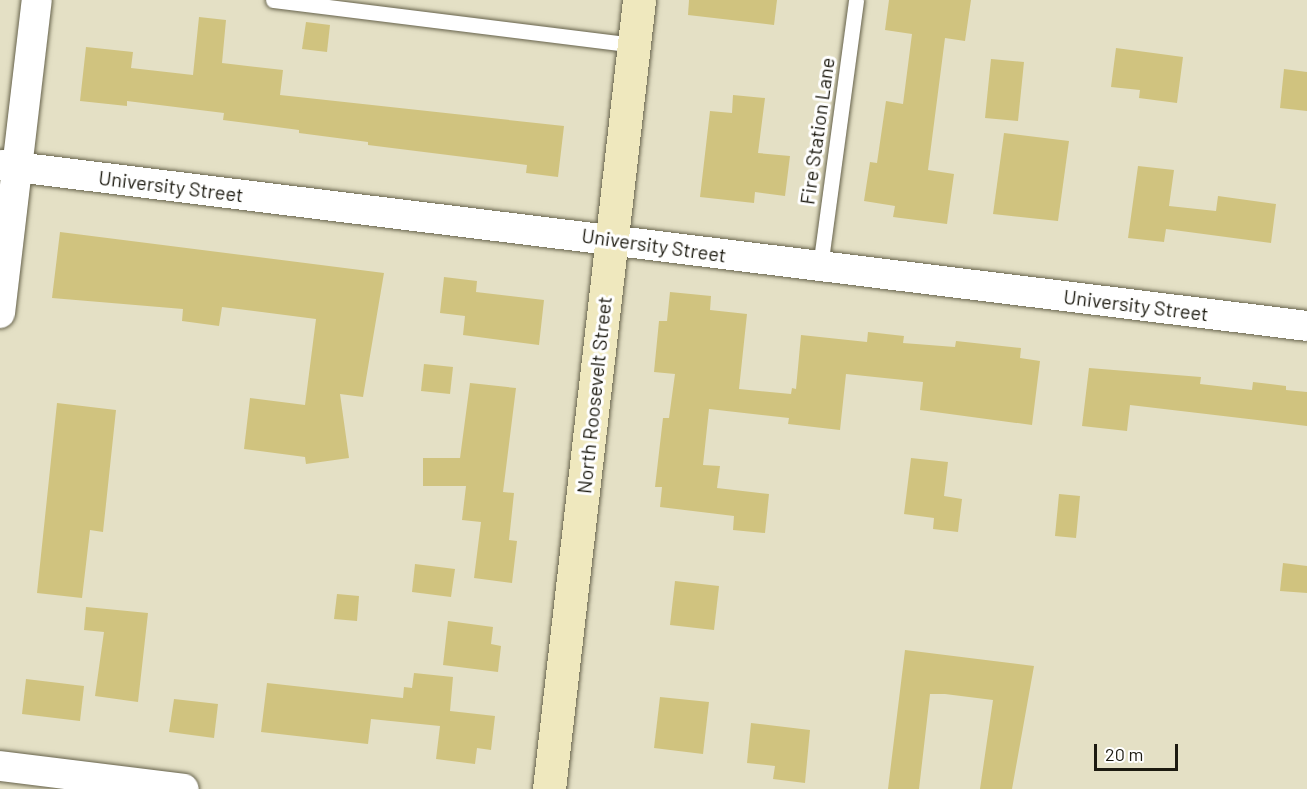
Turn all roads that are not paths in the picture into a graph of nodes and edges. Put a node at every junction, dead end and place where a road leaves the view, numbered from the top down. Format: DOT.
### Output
graph roads {
  1 [pos="37,0"];
  2 [pos="273,0"];
  3 [pos="639,0"];
  4 [pos="856,0"];
  5 [pos="634,45"];
  6 [pos="9,166"];
  7 [pos="612,241"];
  8 [pos="820,267"];
  9 [pos="0,313"];
  10 [pos="1307,326"];
  11 [pos="0,766"];
  12 [pos="184,789"];
  13 [pos="549,789"];
  1 -- 6 [label="street"];
  2 -- 5 [label="lane"];
  3 -- 5 [label="main road, North Roosevelt Street"];
  4 -- 8 [label="lane, Fire Station Lane"];
  5 -- 7 [label="main road, North Roosevelt Street"];
  6 -- 7 [label="street, University Street"];
  6 -- 9 [label="street"];
  7 -- 8 [label="street, University Street"];
  7 -- 13 [label="main road, North Roosevelt Street"];
  8 -- 10 [label="street, University Street"];
  11 -- 12 [label="street"];
}
